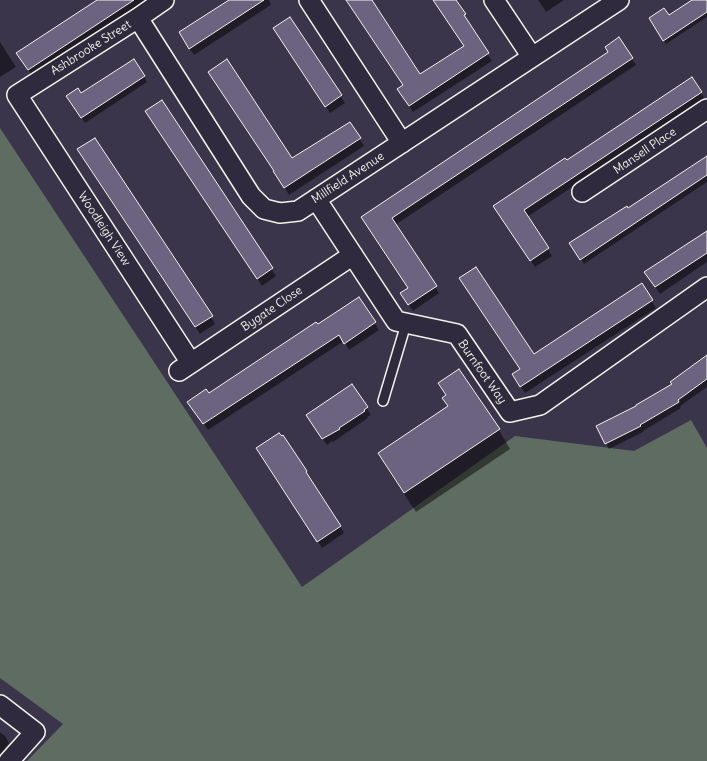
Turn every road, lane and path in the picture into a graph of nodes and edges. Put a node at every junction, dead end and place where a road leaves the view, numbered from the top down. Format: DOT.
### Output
graph roads {
  1 [pos="164,0"];
  2 [pos="309,0"];
  3 [pos="494,0"];
  4 [pos="619,0"];
  5 [pos="138,18"];
  6 [pos="532,57"];
  7 [pos="17,95"];
  8 [pos="707,109"];
  9 [pos="402,143"];
  10 [pos="582,192"];
  11 [pos="316,199"];
  12 [pos="353,256"];
  13 [pos="707,288"];
  14 [pos="406,324"];
  15 [pos="185,367"];
  16 [pos="383,401"];
  17 [pos="0,705"];
  18 [pos="10,761"];
  1 -- 5 [label="street, Ashbrooke Street"];
  2 -- 9 [label="street"];
  3 -- 6 [label="street"];
  4 -- 6 [label="street, Millfield Avenue"];
  5 -- 7 [label="street, Ashbrooke Street"];
  5 -- 11 [label="street, Millfield Avenue"];
  6 -- 9 [label="street, Millfield Avenue"];
  7 -- 15 [label="street, Woodleigh View"];
  8 -- 10 [label="street, Mansell Place"];
  9 -- 11 [label="street, Millfield Avenue"];
  11 -- 12 [label="street, Burnfoot Way"];
  12 -- 14 [label="street, Burnfoot Way"];
  12 -- 15 [label="street, Bygate Close"];
  13 -- 14 [label="street, Burnfoot Way"];
  14 -- 16 [label="lane"];
  17 -- 18 [label="street"];
}
